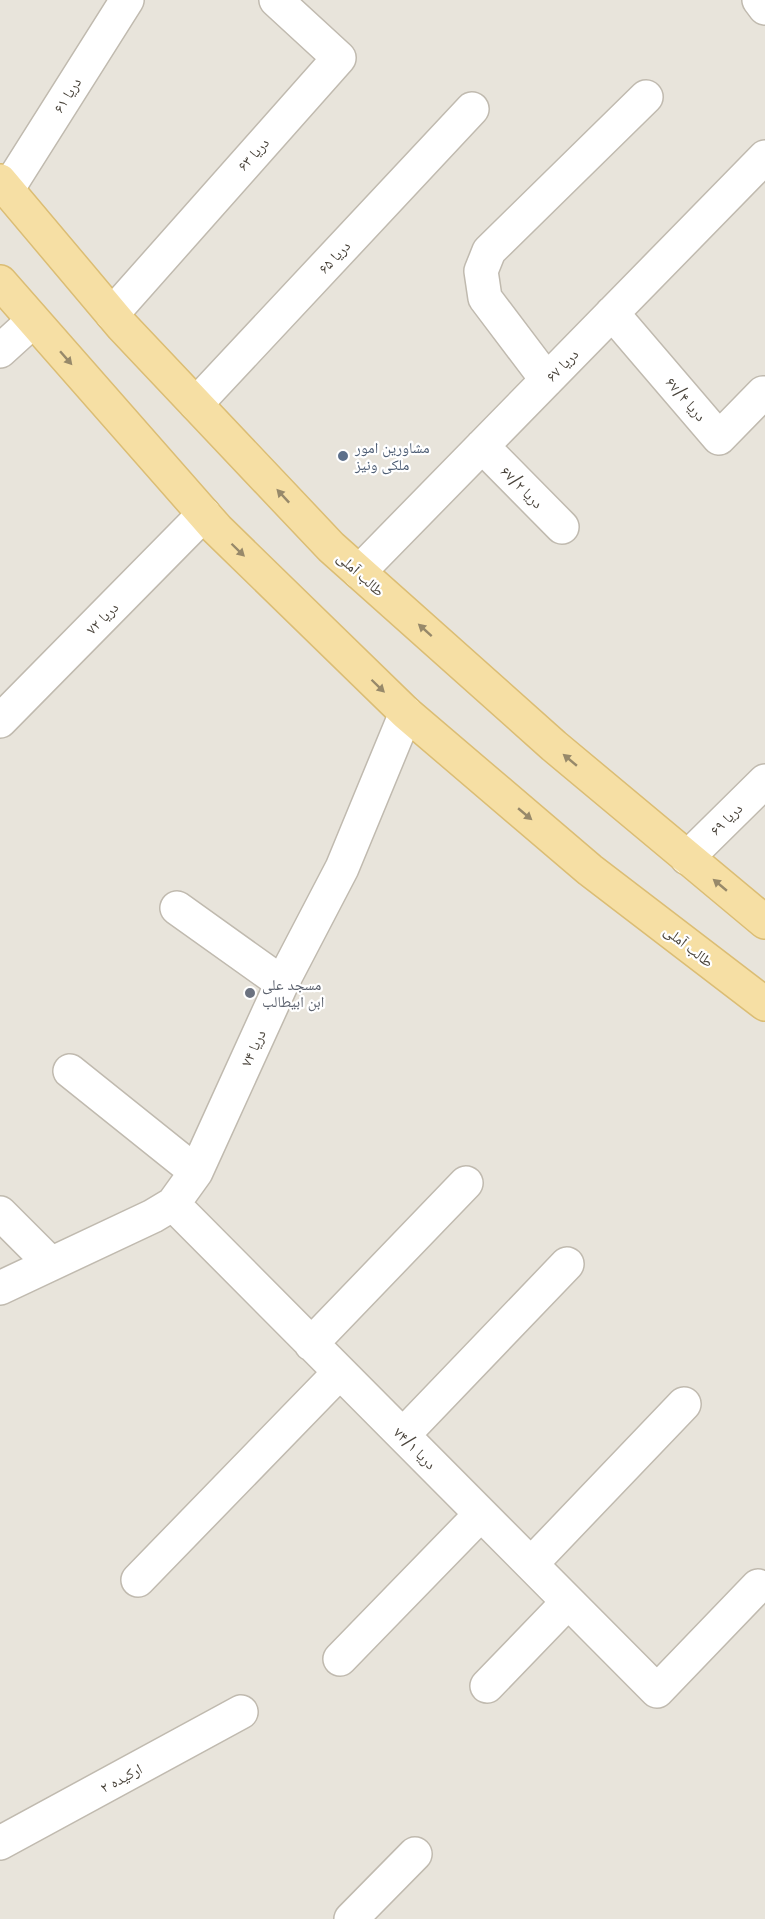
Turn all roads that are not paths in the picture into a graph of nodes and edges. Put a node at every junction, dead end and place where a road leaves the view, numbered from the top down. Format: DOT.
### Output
graph roads {
  1 [pos="127,0"];
  2 [pos="276,0"];
  3 [pos="759,0"];
  4 [pos="765,8"];
  5 [pos="646,97"];
  6 [pos="472,109"];
  7 [pos="765,157"];
  8 [pos="4,185"];
  9 [pos="0,282"];
  10 [pos="612,313"];
  11 [pos="112,314"];
  12 [pos="33,321"];
  13 [pos="0,351"];
  14 [pos="547,380"];
  15 [pos="763,393"];
  16 [pos="196,404"];
  17 [pos="482,446"];
  18 [pos="204,514"];
  19 [pos="562,527"];
  20 [pos="359,572"];
  21 [pos="406,713"];
  22 [pos="0,721"];
  23 [pos="765,781"];
  24 [pos="687,858"];
  25 [pos="177,908"];
  26 [pos="765,922"];
  27 [pos="282,984"];
  28 [pos="765,1004"];
  29 [pos="70,1071"];
  30 [pos="196,1172"];
  31 [pos="466,1184"];
  32 [pos="173,1204"];
  33 [pos="0,1213"];
  34 [pos="51,1264"];
  35 [pos="567,1264"];
  36 [pos="0,1288"];
  37 [pos="311,1344"];
  38 [pos="340,1372"];
  39 [pos="684,1404"];
  40 [pos="403,1435"];
  41 [pos="481,1514"];
  42 [pos="531,1564"];
  43 [pos="138,1580"];
  44 [pos="758,1586"];
  45 [pos="568,1602"];
  46 [pos="340,1659"];
  47 [pos="487,1686"];
  48 [pos="241,1712"];
  49 [pos="0,1843"];
  50 [pos="415,1854"];
  51 [pos="351,1919"];
  1 -- 8 [label="street, دریا ۶۱"];
  2 -- 11 [label="street, دریا ۶۳"];
  3 -- 4 [label="street"];
  5 -- 14 [label="street"];
  6 -- 16 [label="street, دریا ۶۵"];
  7 -- 10 [label="street, دریا ۶۷"];
  8 -- 11 [label="main road, طالب آملی"];
  9 -- 12 [label="main road, طالب آملی"];
  10 -- 14 [label="street, دریا ۶۷"];
  10 -- 15 [label="street, دریا ۶۷/۴"];
  11 -- 16 [label="main road, طالب آملی"];
  12 -- 13 [label="street"];
  12 -- 18 [label="main road, طالب آملی, one-way"];
  14 -- 17 [label="street, دریا ۶۷"];
  20 -- 16 [label="main road, طالب آملی, one-way"];
  17 -- 19 [label="street, دریا ۶۷/۲"];
  17 -- 20 [label="street, دریا ۶۷"];
  18 -- 21 [label="main road, طالب آملی, one-way"];
  18 -- 22 [label="street, دریا ۷۲"];
  24 -- 20 [label="main road, طالب آملی, one-way"];
  21 -- 27 [label="street, دریا ۷۴"];
  21 -- 28 [label="main road, طالب آملی, one-way"];
  23 -- 24 [label="street, دریا ۶۹"];
  26 -- 24 [label="main road, طالب آملی, one-way"];
  25 -- 27 [label="street"];
  27 -- 30 [label="street, دریا ۷۴"];
  29 -- 30 [label="street"];
  30 -- 32 [label="street, دریا ۷۴"];
  31 -- 37 [label="street"];
  32 -- 34 [label="street, دریا ۷۴"];
  32 -- 37 [label="street, دریا ۷۴/۱"];
  33 -- 34 [label="street"];
  34 -- 36 [label="street, دریا ۷۴"];
  35 -- 40 [label="street"];
  37 -- 38 [label="street, دریا ۷۴/۱"];
  38 -- 40 [label="street, دریا ۷۴/۱"];
  38 -- 43 [label="street"];
  39 -- 42 [label="street"];
  40 -- 41 [label="street, دریا ۷۴/۱"];
  41 -- 42 [label="street, دریا ۷۴/۱"];
  41 -- 46 [label="street"];
  42 -- 45 [label="street, دریا ۷۴/۱"];
  44 -- 45 [label="street, دریا ۷۴/۱"];
  45 -- 47 [label="street"];
  48 -- 49 [label="street, ارکیده ۲"];
  50 -- 51 [label="street"];
}
